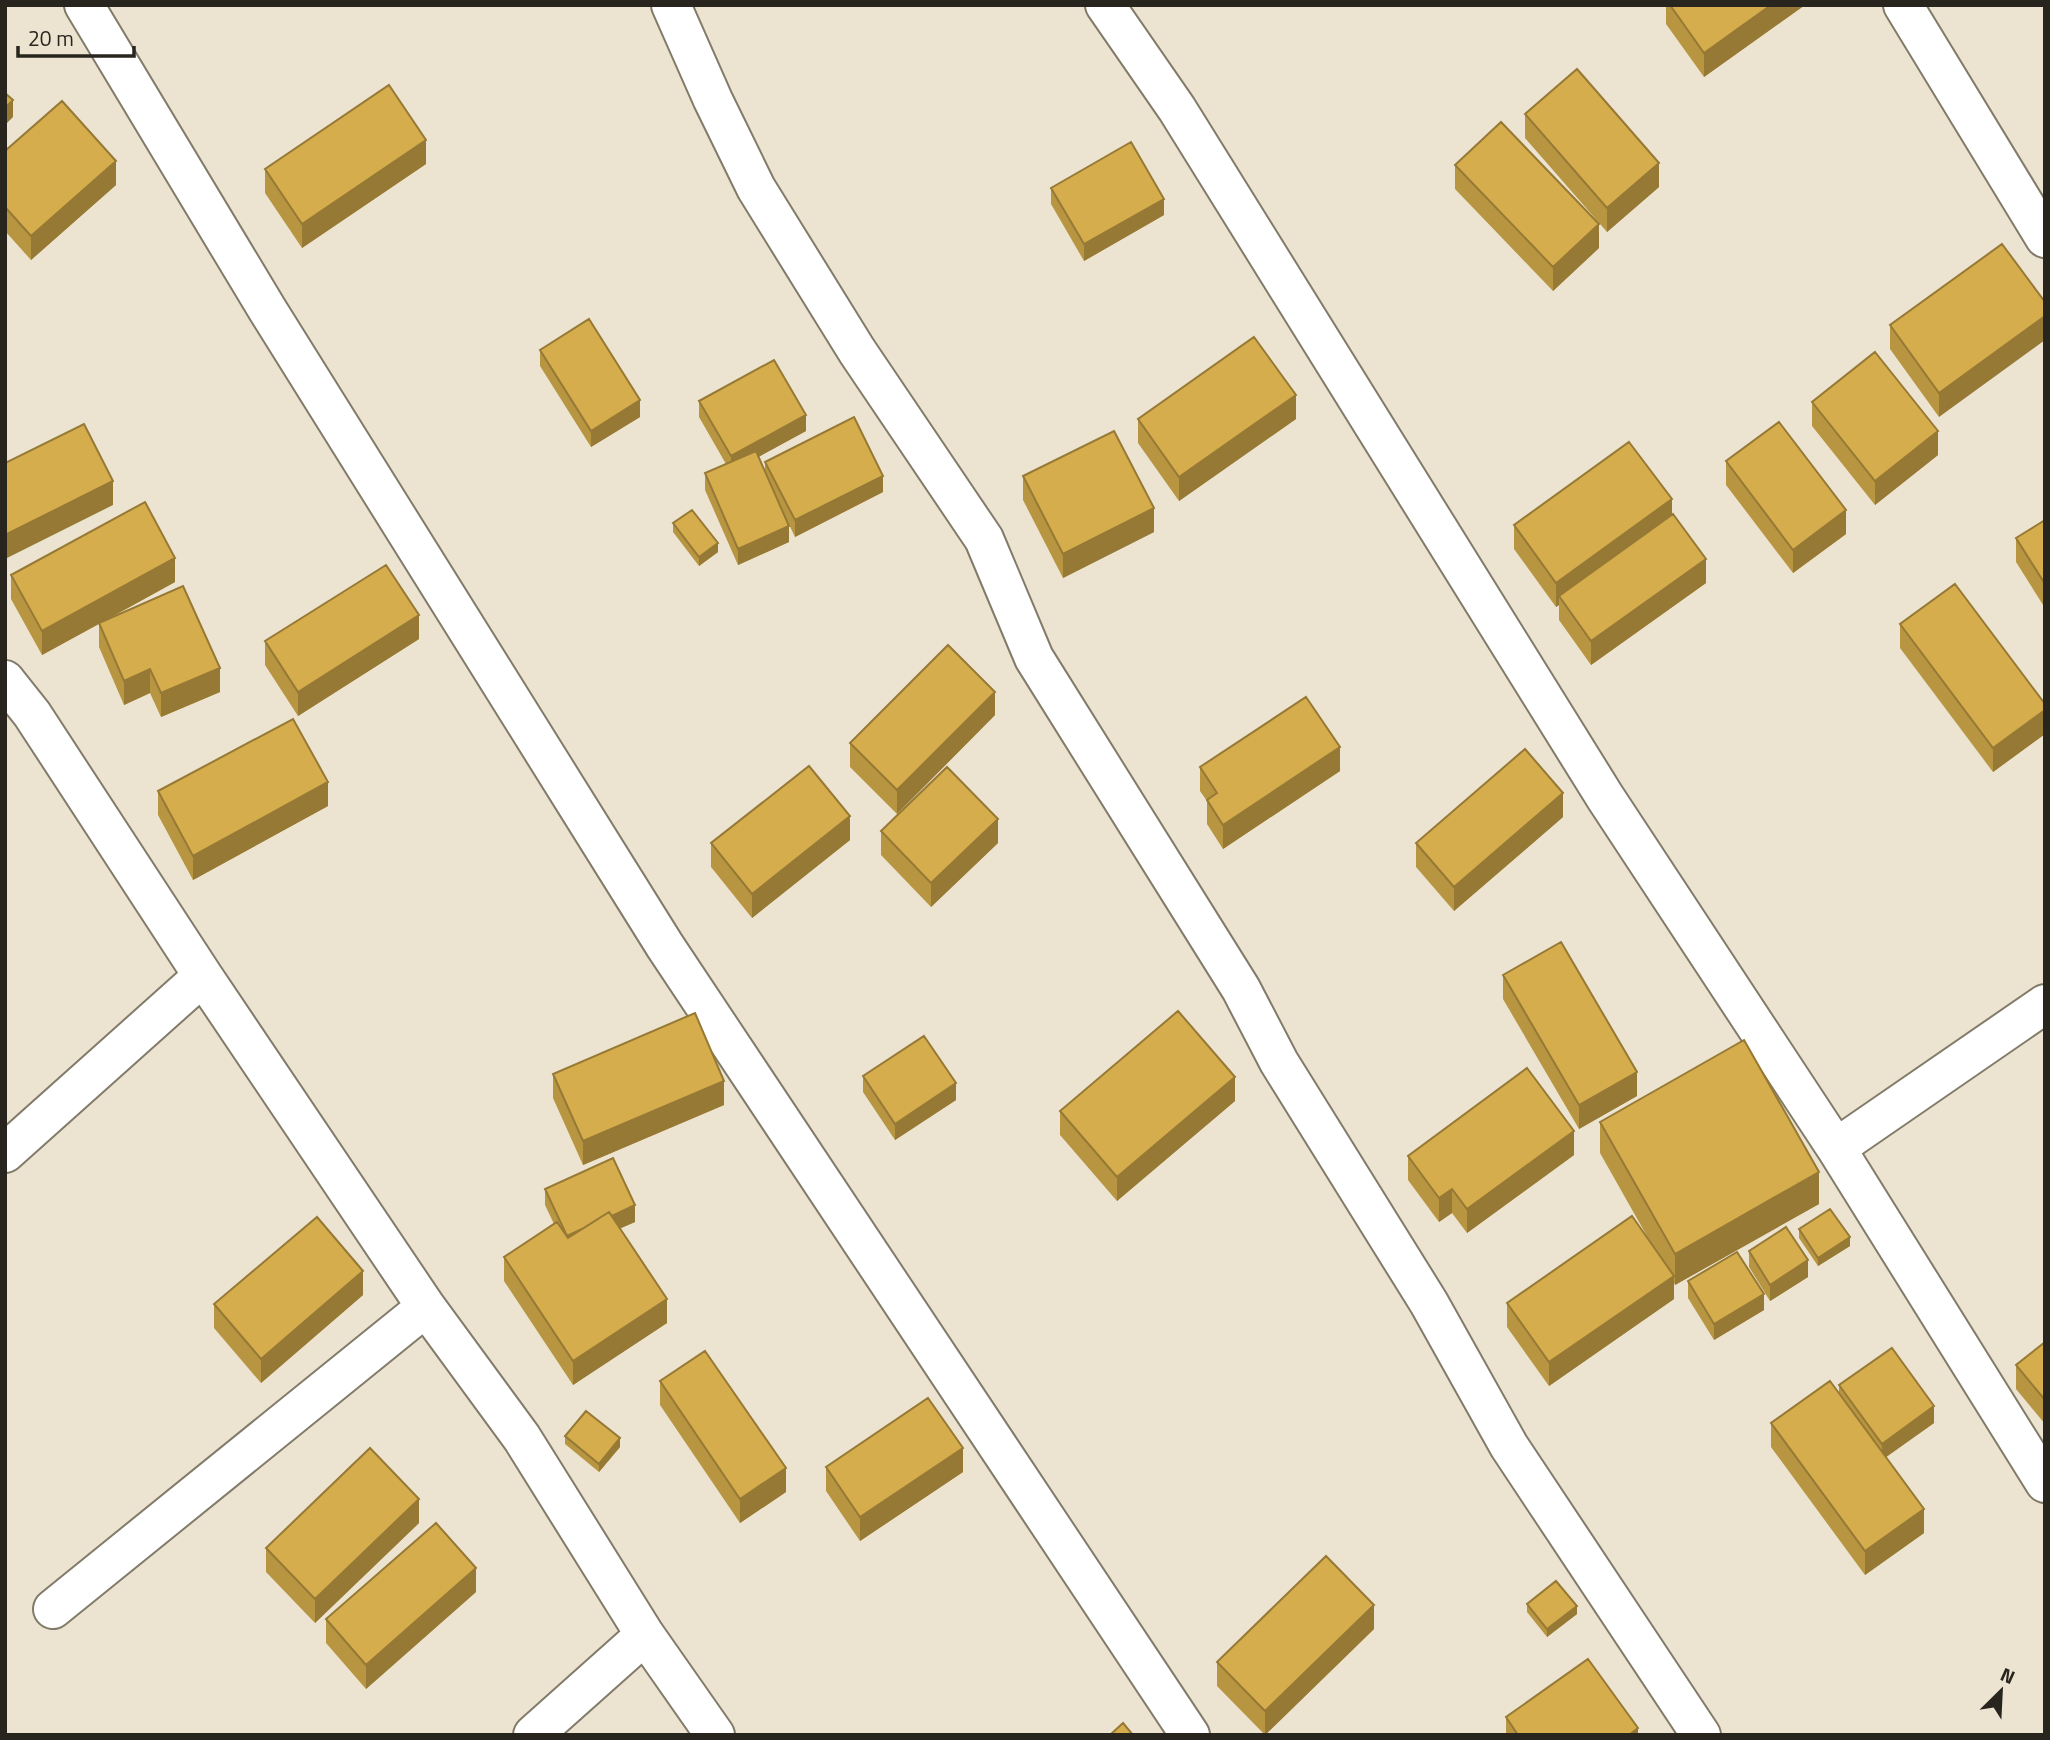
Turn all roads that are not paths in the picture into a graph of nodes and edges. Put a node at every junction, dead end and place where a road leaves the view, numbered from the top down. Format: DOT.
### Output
graph roads {
  1 [pos="84,5"];
  2 [pos="671,5"];
  3 [pos="1105,5"];
  4 [pos="1908,8"];
  5 [pos="2045,238"];
  6 [pos="5,680"];
  7 [pos="203,976"];
  8 [pos="2045,1004"];
  9 [pos="1836,1148"];
  10 [pos="5,1153"];
  11 [pos="426,1307"];
  12 [pos="2045,1483"];
  13 [pos="53,1609"];
  14 [pos="645,1635"];
  15 [pos="533,1735"];
  16 [pos="715,1735"];
  17 [pos="1190,1735"];
  18 [pos="1701,1735"];
  1 -- 17 [label="street"];
  2 -- 18 [label="street"];
  3 -- 9 [label="street"];
  4 -- 5 [label="street"];
  6 -- 7 [label="street"];
  7 -- 10 [label="street"];
  7 -- 11 [label="street"];
  8 -- 9 [label="street"];
  9 -- 12 [label="street"];
  11 -- 13 [label="street"];
  11 -- 14 [label="street"];
  14 -- 15 [label="street"];
  14 -- 16 [label="street"];
}
